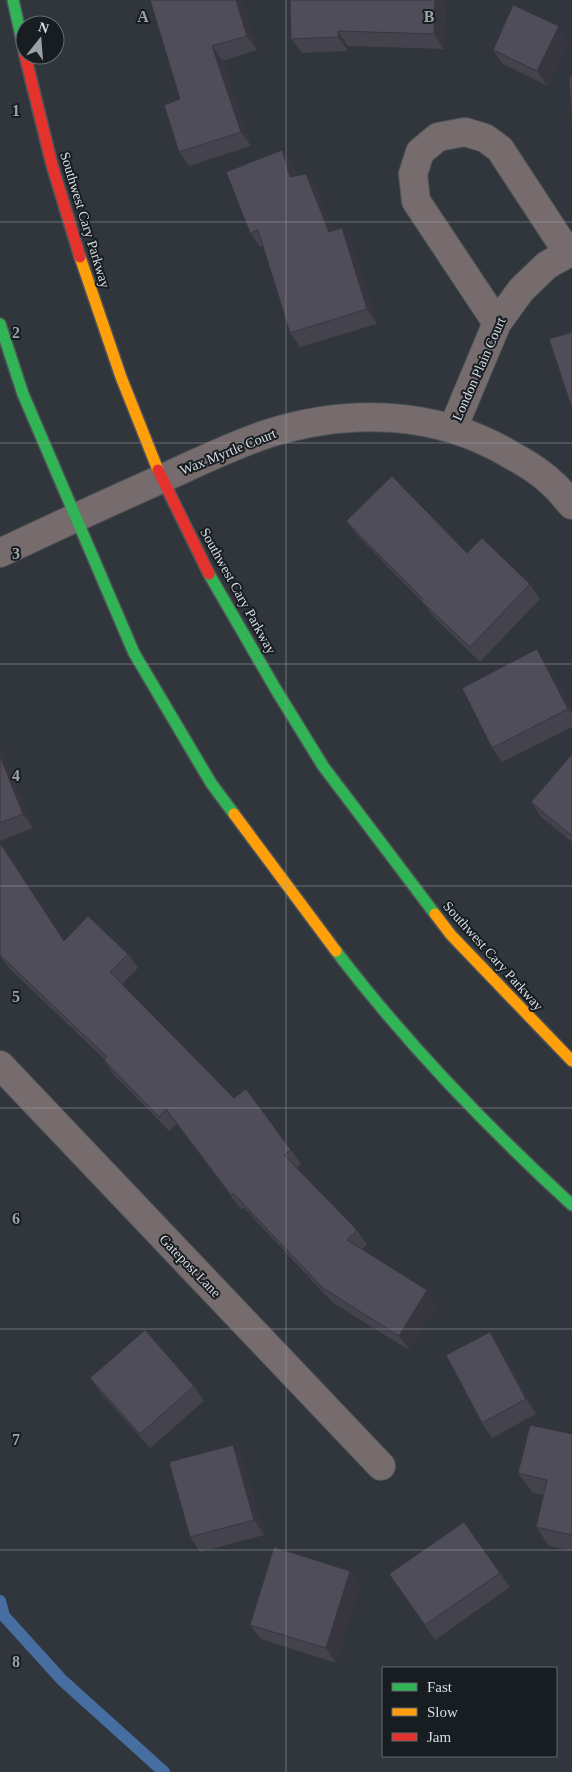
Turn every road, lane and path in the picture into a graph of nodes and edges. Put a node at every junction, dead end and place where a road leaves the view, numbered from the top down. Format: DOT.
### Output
graph roads {
  1 [pos="13,0"];
  2 [pos="16,15"];
  3 [pos="28,65"];
  4 [pos="570,252"];
  5 [pos="497,323"];
  6 [pos="0,324"];
  7 [pos="453,428"];
  8 [pos="162,479"];
  9 [pos="572,505"];
  10 [pos="75,518"];
  11 [pos="0,553"];
  12 [pos="572,1061"];
  13 [pos="0,1065"];
  14 [pos="572,1205"];
  15 [pos="381,1466"];
  1 -- 2 [label="main road, Southwest Cary Parkway"];
  3 -- 8 [label="main road, Southwest Cary Parkway"];
  4 -- 5 [label="street, London Plain Court"];
  4 -- 5 [label="street"];
  5 -- 7 [label="street, London Plain Court"];
  6 -- 10 [label="main road"];
  7 -- 8 [label="street, Wax Myrtle Court"];
  7 -- 9 [label="street, Wax Myrtle Court"];
  8 -- 10 [label="street, Wax Myrtle Court"];
  8 -- 12 [label="main road, Southwest Cary Parkway"];
  10 -- 11 [label="street, Wax Myrtle Court"];
  10 -- 14 [label="main road"];
  13 -- 15 [label="street, Gatepost Lane"];
}
